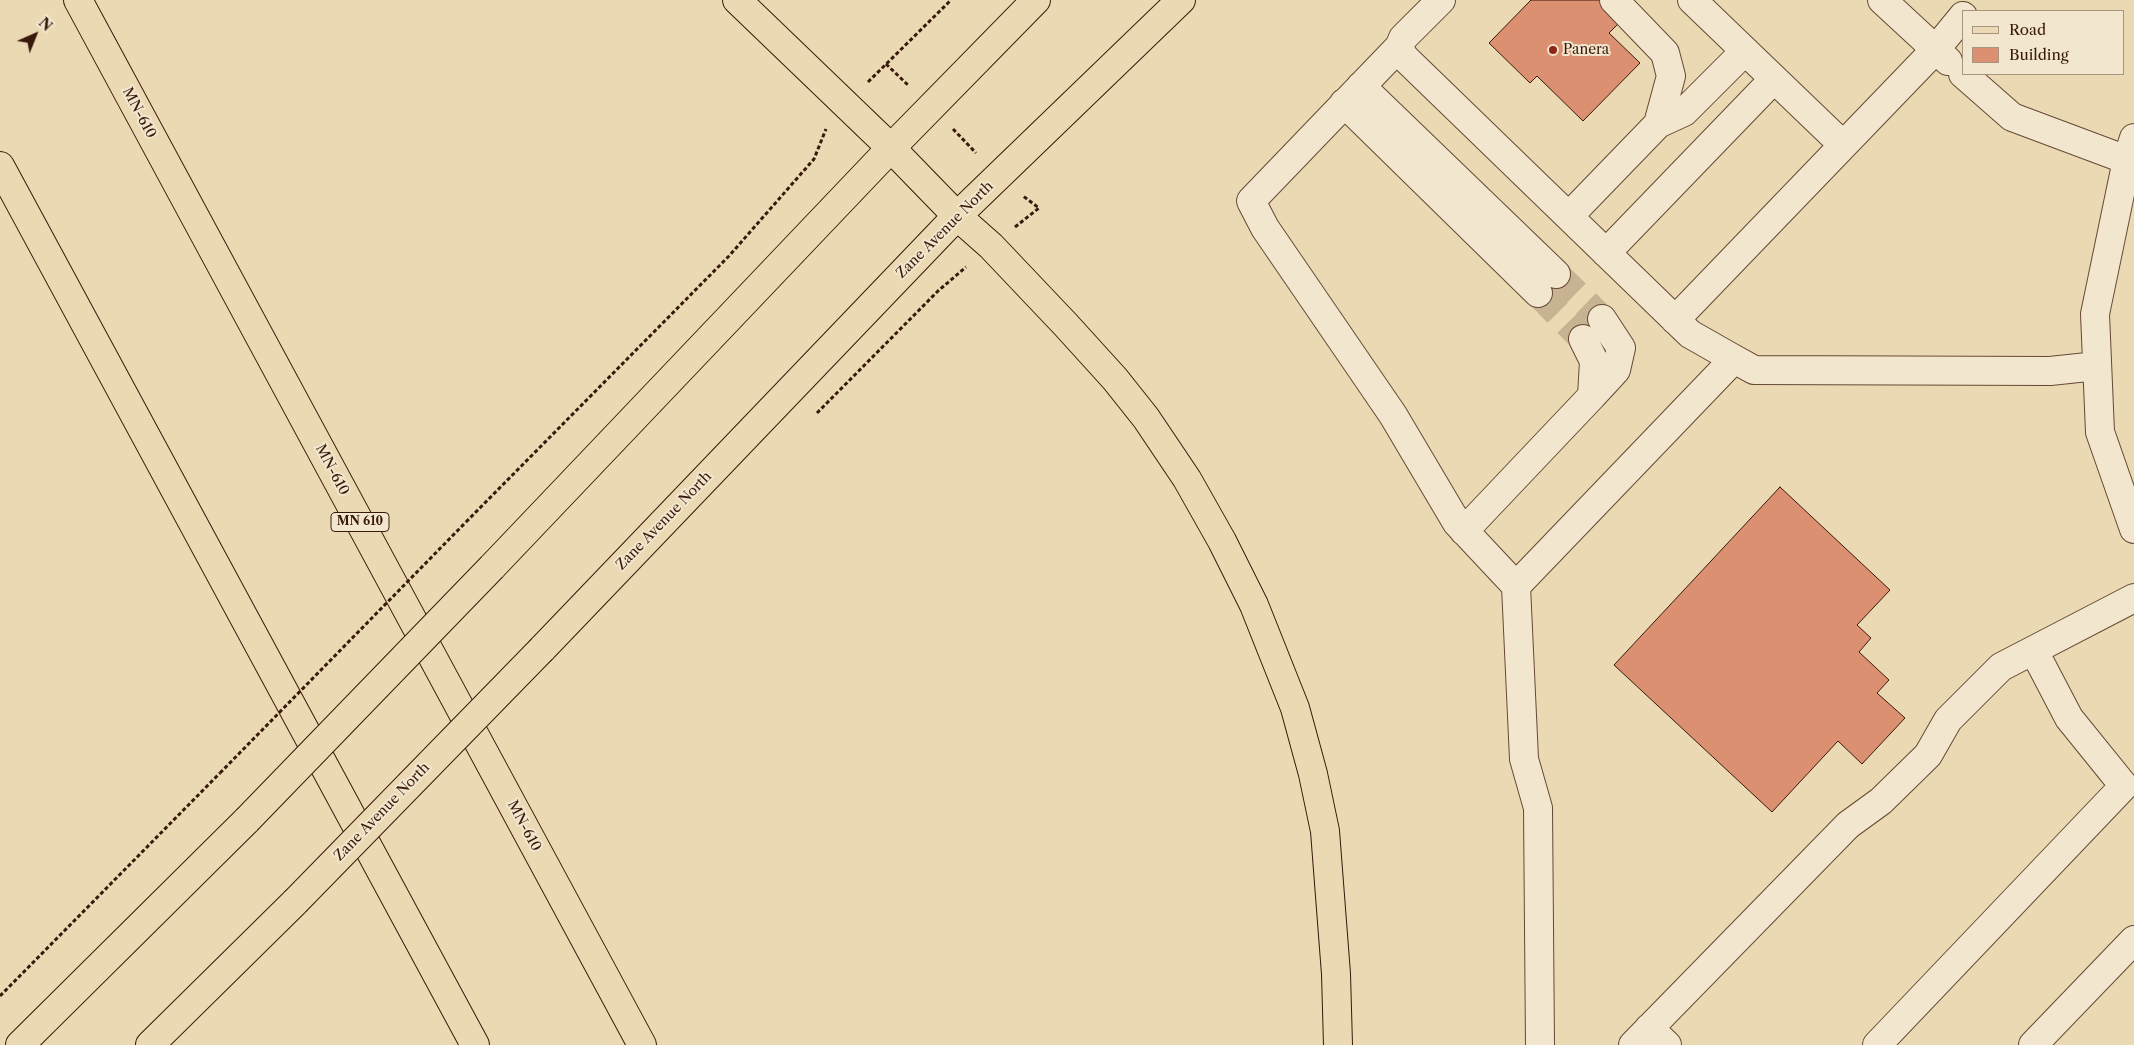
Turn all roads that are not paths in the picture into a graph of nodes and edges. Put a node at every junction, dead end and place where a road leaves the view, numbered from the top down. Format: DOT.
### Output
graph roads {
  1 [pos="78,0"];
  2 [pos="1036,0"];
  3 [pos="1181,0"];
  4 [pos="1441,0"];
  5 [pos="1614,0"];
  6 [pos="1692,0"];
  7 [pos="1882,0"];
  8 [pos="1976,0"];
  9 [pos="740,2"];
  10 [pos="1968,10"];
  11 [pos="1962,17"];
  12 [pos="1399,47"];
  13 [pos="1936,50"];
  14 [pos="1745,51"];
  15 [pos="1962,73"];
  16 [pos="1964,75"];
  17 [pos="1774,79"];
  18 [pos="1353,94"];
  19 [pos="1658,124"];
  20 [pos="1843,145"];
  21 [pos="891,148"];
  22 [pos="2130,149"];
  23 [pos="0,166"];
  24 [pos="957,216"];
  25 [pos="1569,216"];
  26 [pos="1606,253"];
  27 [pos="1547,284"];
  28 [pos="1602,319"];
  29 [pos="1675,320"];
  30 [pos="1583,339"];
  31 [pos="1734,359"];
  32 [pos="2097,366"];
  33 [pos="1592,396"];
  34 [pos="2134,529"];
  35 [pos="1464,531"];
  36 [pos="1516,586"];
  37 [pos="2134,598"];
  38 [pos="2034,651"];
  39 [pos="2134,940"];
  40 [pos="1650,1039"];
  41 [pos="20,1045"];
  42 [pos="150,1045"];
  43 [pos="475,1045"];
  44 [pos="642,1045"];
  45 [pos="1338,1045"];
  46 [pos="1540,1045"];
  47 [pos="1877,1045"];
  48 [pos="2033,1045"];
  1 -- 44 [label="main road, MN-610 / MN 610"];
  2 -- 21 [label="main road"];
  3 -- 24 [label="main road, Zane Avenue North"];
  4 -- 12 [label="street"];
  5 -- 19 [label="street"];
  6 -- 14 [label="street"];
  7 -- 13 [label="street"];
  8 -- 10 [label="street"];
  9 -- 21 [label="main road"];
  11 -- 13 [label="street"];
  12 -- 18 [label="street"];
  12 -- 25 [label="street"];
  13 -- 15 [label="street"];
  13 -- 20 [label="street"];
  14 -- 17 [label="street"];
  14 -- 19 [label="street"];
  16 -- 22 [label="street"];
  17 -- 20 [label="street"];
  17 -- 26 [label="street"];
  18 -- 27 [label="street"];
  18 -- 35 [label="street"];
  19 -- 25 [label="street"];
  20 -- 29 [label="street"];
  21 -- 24 [label="main road"];
  21 -- 41 [label="main road, bridge"];
  22 -- 32 [label="street"];
  23 -- 43 [label="main road"];
  24 -- 42 [label="main road, Zane Avenue North, bridge"];
  24 -- 45 [label="main road"];
  25 -- 26 [label="street"];
  26 -- 29 [label="street"];
  28 -- 33 [label="street"];
  29 -- 31 [label="street"];
  30 -- 33 [label="street"];
  31 -- 32 [label="street"];
  31 -- 36 [label="street"];
  32 -- 34 [label="street"];
  33 -- 35 [label="street"];
  35 -- 36 [label="street"];
  36 -- 46 [label="street"];
  37 -- 38 [label="street"];
  38 -- 40 [label="street"];
  38 -- 47 [label="street"];
  39 -- 48 [label="street"];
}
